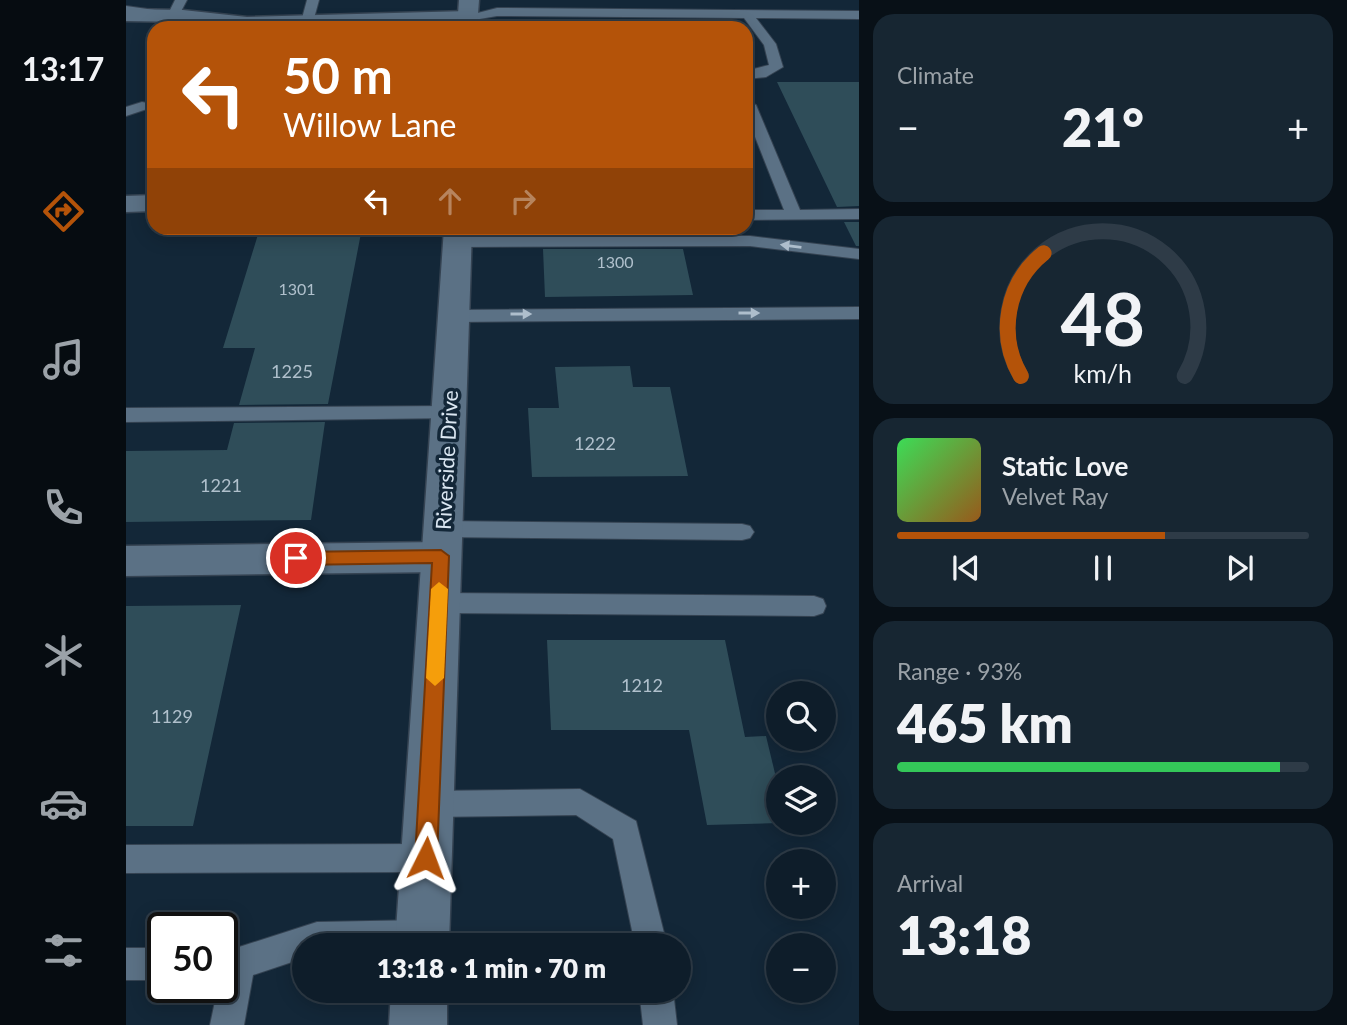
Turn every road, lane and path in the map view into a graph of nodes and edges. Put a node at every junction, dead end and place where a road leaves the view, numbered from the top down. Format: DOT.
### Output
graph roads {
  1 [pos="313,0"];
  2 [pos="785,1"];
  3 [pos="177,8"];
  4 [pos="792,12"];
  5 [pos="126,13"];
  6 [pos="748,13"];
  7 [pos="468,15"];
  8 [pos="859,15"];
  9 [pos="238,21"];
  10 [pos="307,21"];
  11 [pos="330,21"];
  12 [pos="753,33"];
  13 [pos="761,33"];
  14 [pos="753,75"];
  15 [pos="142,106"];
  16 [pos="126,111"];
  17 [pos="753,115"];
  18 [pos="126,204"];
  19 [pos="147,204"];
  20 [pos="859,214"];
  21 [pos="753,215"];
  22 [pos="794,215"];
  23 [pos="457,235"];
  24 [pos="859,254"];
  25 [pos="859,313"];
  26 [pos="453,316"];
  27 [pos="449,413"];
  28 [pos="126,415"];
  29 [pos="742,531"];
  30 [pos="442,543"];
  31 [pos="126,561"];
  32 [pos="439,603"];
  33 [pos="814,607"];
  34 [pos="429,804"];
  35 [pos="426,858"];
  36 [pos="126,859"];
  37 [pos="422,933"];
  38 [pos="648,933"];
  39 [pos="292,945"];
  40 [pos="238,961"];
  41 [pos="126,964"];
  42 [pos="147,964"];
  43 [pos="229,1003"];
  44 [pos="419,1003"];
  45 [pos="657,1003"];
  46 [pos="228,1025"];
  47 [pos="418,1025"];
  48 [pos="660,1025"];
  1 -- 10 [label="lane"];
  2 -- 4 [label="lane"];
  3 -- 5 [label="street"];
  3 -- 9 [label="street"];
  4 -- 6 [label="lane"];
  4 -- 8 [label="lane"];
  6 -- 7 [label="lane"];
  6 -- 13 [label="lane"];
  7 -- 11 [label="street"];
  12 -- 13 [label="lane"];
  13 -- 14 [label="lane"];
  15 -- 16 [label="lane"];
  17 -- 22 [label="lane"];
  18 -- 19 [label="street"];
  20 -- 22 [label="lane"];
  21 -- 22 [label="lane"];
  24 -- 23 [label="lane, one-way"];
  23 -- 26 [label="street, Riverside Drive"];
  26 -- 25 [label="lane, one-way"];
  26 -- 27 [label="street, Riverside Drive"];
  27 -- 28 [label="lane"];
  27 -- 30 [label="street, Riverside Drive"];
  29 -- 30 [label="lane"];
  30 -- 31 [label="street"];
  30 -- 32 [label="street, Riverside Drive"];
  32 -- 33 [label="lane"];
  32 -- 34 [label="street, Riverside Drive"];
  34 -- 35 [label="street, Riverside Drive"];
  34 -- 38 [label="lane"];
  35 -- 36 [label="lane"];
  35 -- 37 [label="street, Riverside Drive"];
  39 -- 40 [label="lane"];
  41 -- 42 [label="lane"];
  43 -- 46 [label="lane"];
  44 -- 47 [label="street"];
  45 -- 48 [label="lane"];
}
